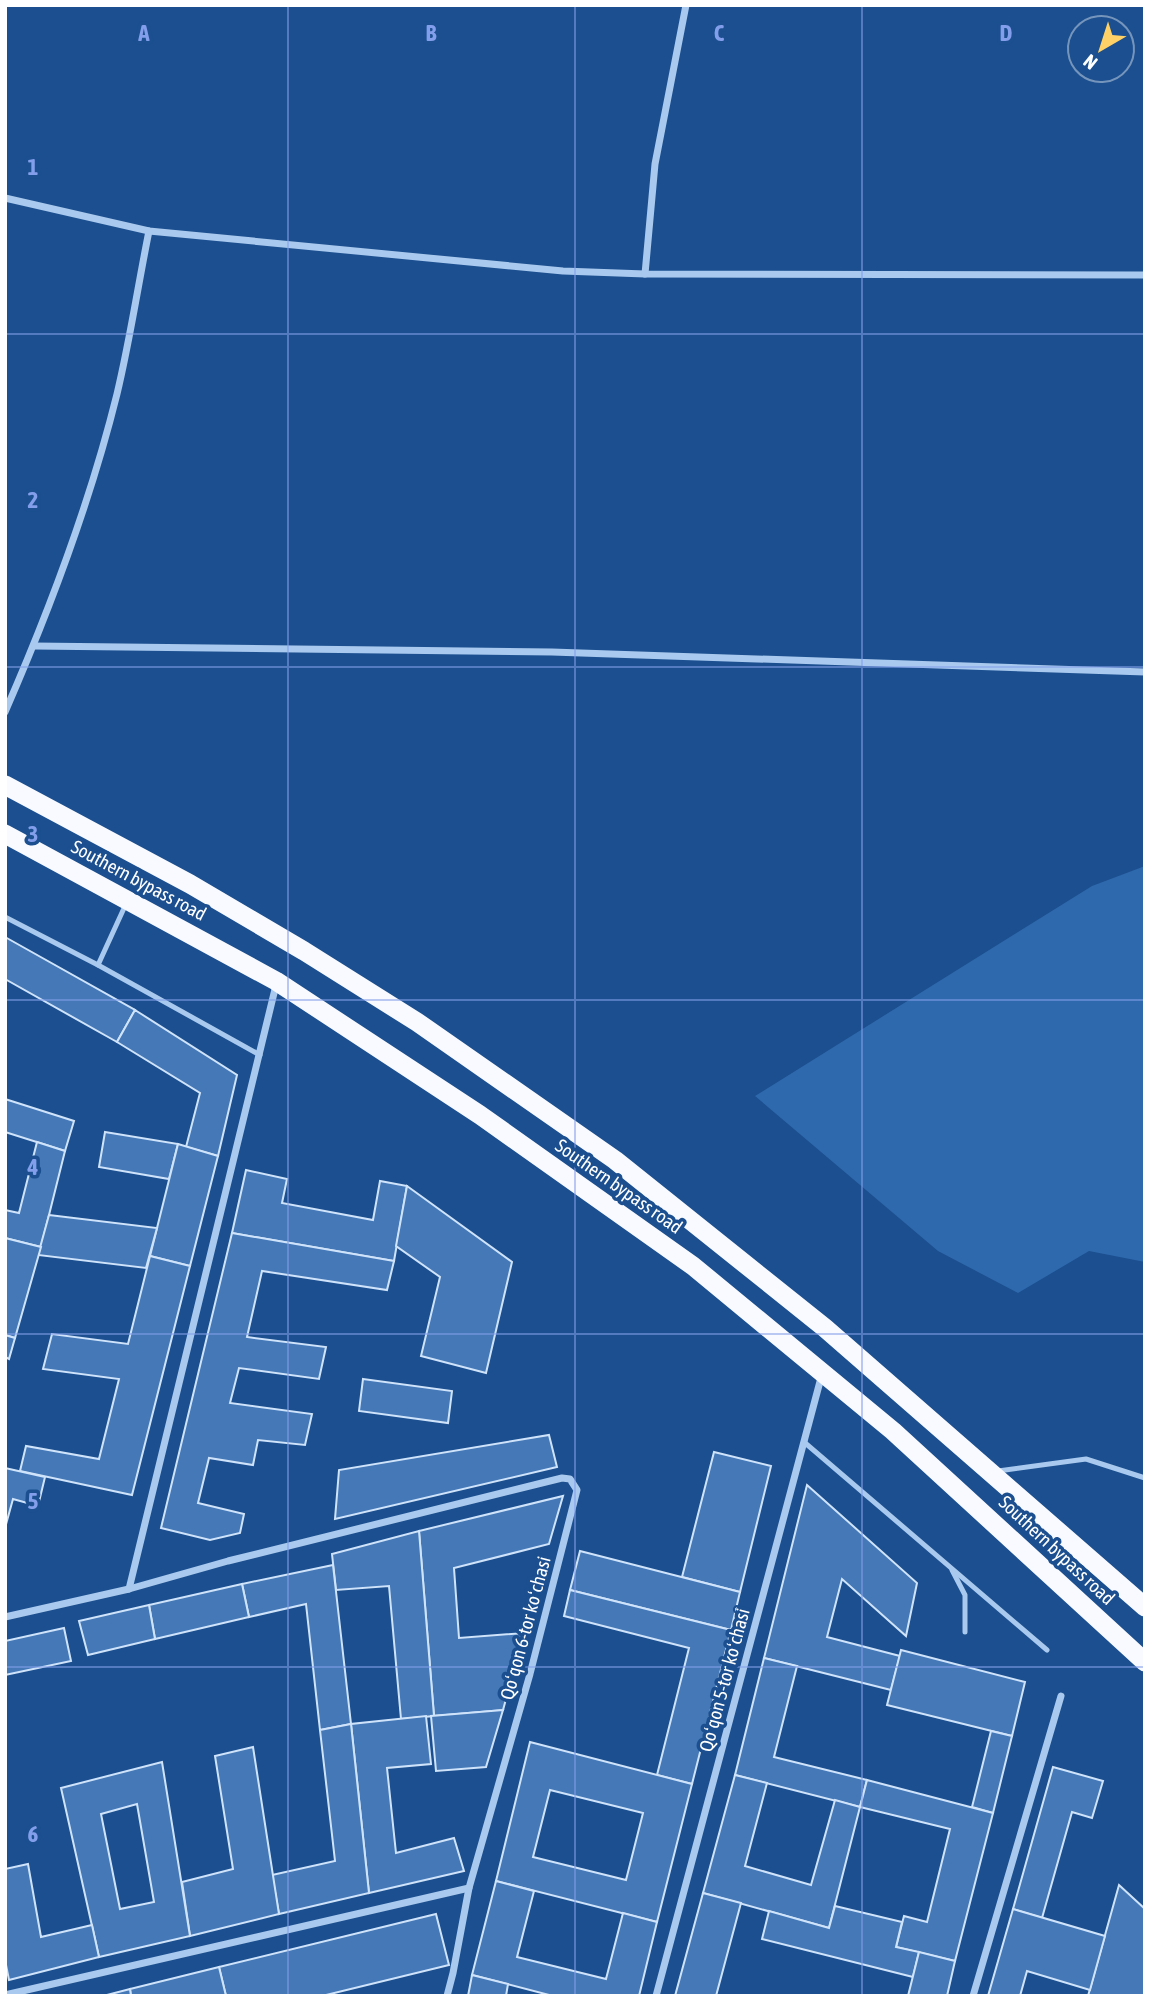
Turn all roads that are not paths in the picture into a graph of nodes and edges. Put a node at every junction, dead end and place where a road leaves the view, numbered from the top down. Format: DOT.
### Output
graph roads {
  1 [pos="686,5"];
  2 [pos="5,198"];
  3 [pos="149,231"];
  4 [pos="645,274"];
  5 [pos="1145,275"];
  6 [pos="34,646"];
  7 [pos="1145,672"];
  8 [pos="5,712"];
  9 [pos="5,785"];
  10 [pos="5,834"];
  11 [pos="128,900"];
  12 [pos="5,917"];
  13 [pos="98,965"];
  14 [pos="276,981"];
  15 [pos="260,1055"];
  16 [pos="823,1373"];
  17 [pos="804,1442"];
  18 [pos="990,1472"];
  19 [pos="1145,1478"];
  20 [pos="951,1567"];
  21 [pos="129,1589"];
  22 [pos="1145,1607"];
  23 [pos="5,1617"];
  24 [pos="965,1632"];
  25 [pos="1047,1650"];
  26 [pos="1145,1662"];
  27 [pos="1061,1696"];
  28 [pos="469,1888"];
  29 [pos="5,1995"];
  30 [pos="447,1996"];
  31 [pos="656,1996"];
  32 [pos="973,1996"];
  1 -- 4 [label="street"];
  2 -- 3 [label="street"];
  3 -- 4 [label="street"];
  3 -- 6 [label="street"];
  4 -- 5 [label="street"];
  6 -- 7 [label="street"];
  6 -- 8 [label="street"];
  9 -- 18 [label="highway, Southern bypass road"];
  10 -- 11 [label="highway, Southern bypass road"];
  11 -- 13 [label="lane"];
  11 -- 14 [label="highway, Southern bypass road"];
  12 -- 13 [label="lane"];
  13 -- 15 [label="lane"];
  14 -- 15 [label="street"];
  14 -- 16 [label="highway, Southern bypass road"];
  15 -- 21 [label="street"];
  16 -- 17 [label="street, Qoʻqon 5-tor koʻchasi"];
  16 -- 26 [label="highway, Southern bypass road"];
  17 -- 20 [label="lane"];
  17 -- 31 [label="street, Qoʻqon 5-tor koʻchasi"];
  18 -- 19 [label="lane"];
  18 -- 22 [label="highway, Southern bypass road"];
  20 -- 24 [label="lane"];
  20 -- 25 [label="lane"];
  21 -- 23 [label="street, Qoʻqon 6-tor koʻchasi"];
  21 -- 28 [label="street, Qoʻqon 6-tor koʻchasi"];
  27 -- 32 [label="street"];
  28 -- 29 [label="street"];
  28 -- 30 [label="street"];
}
